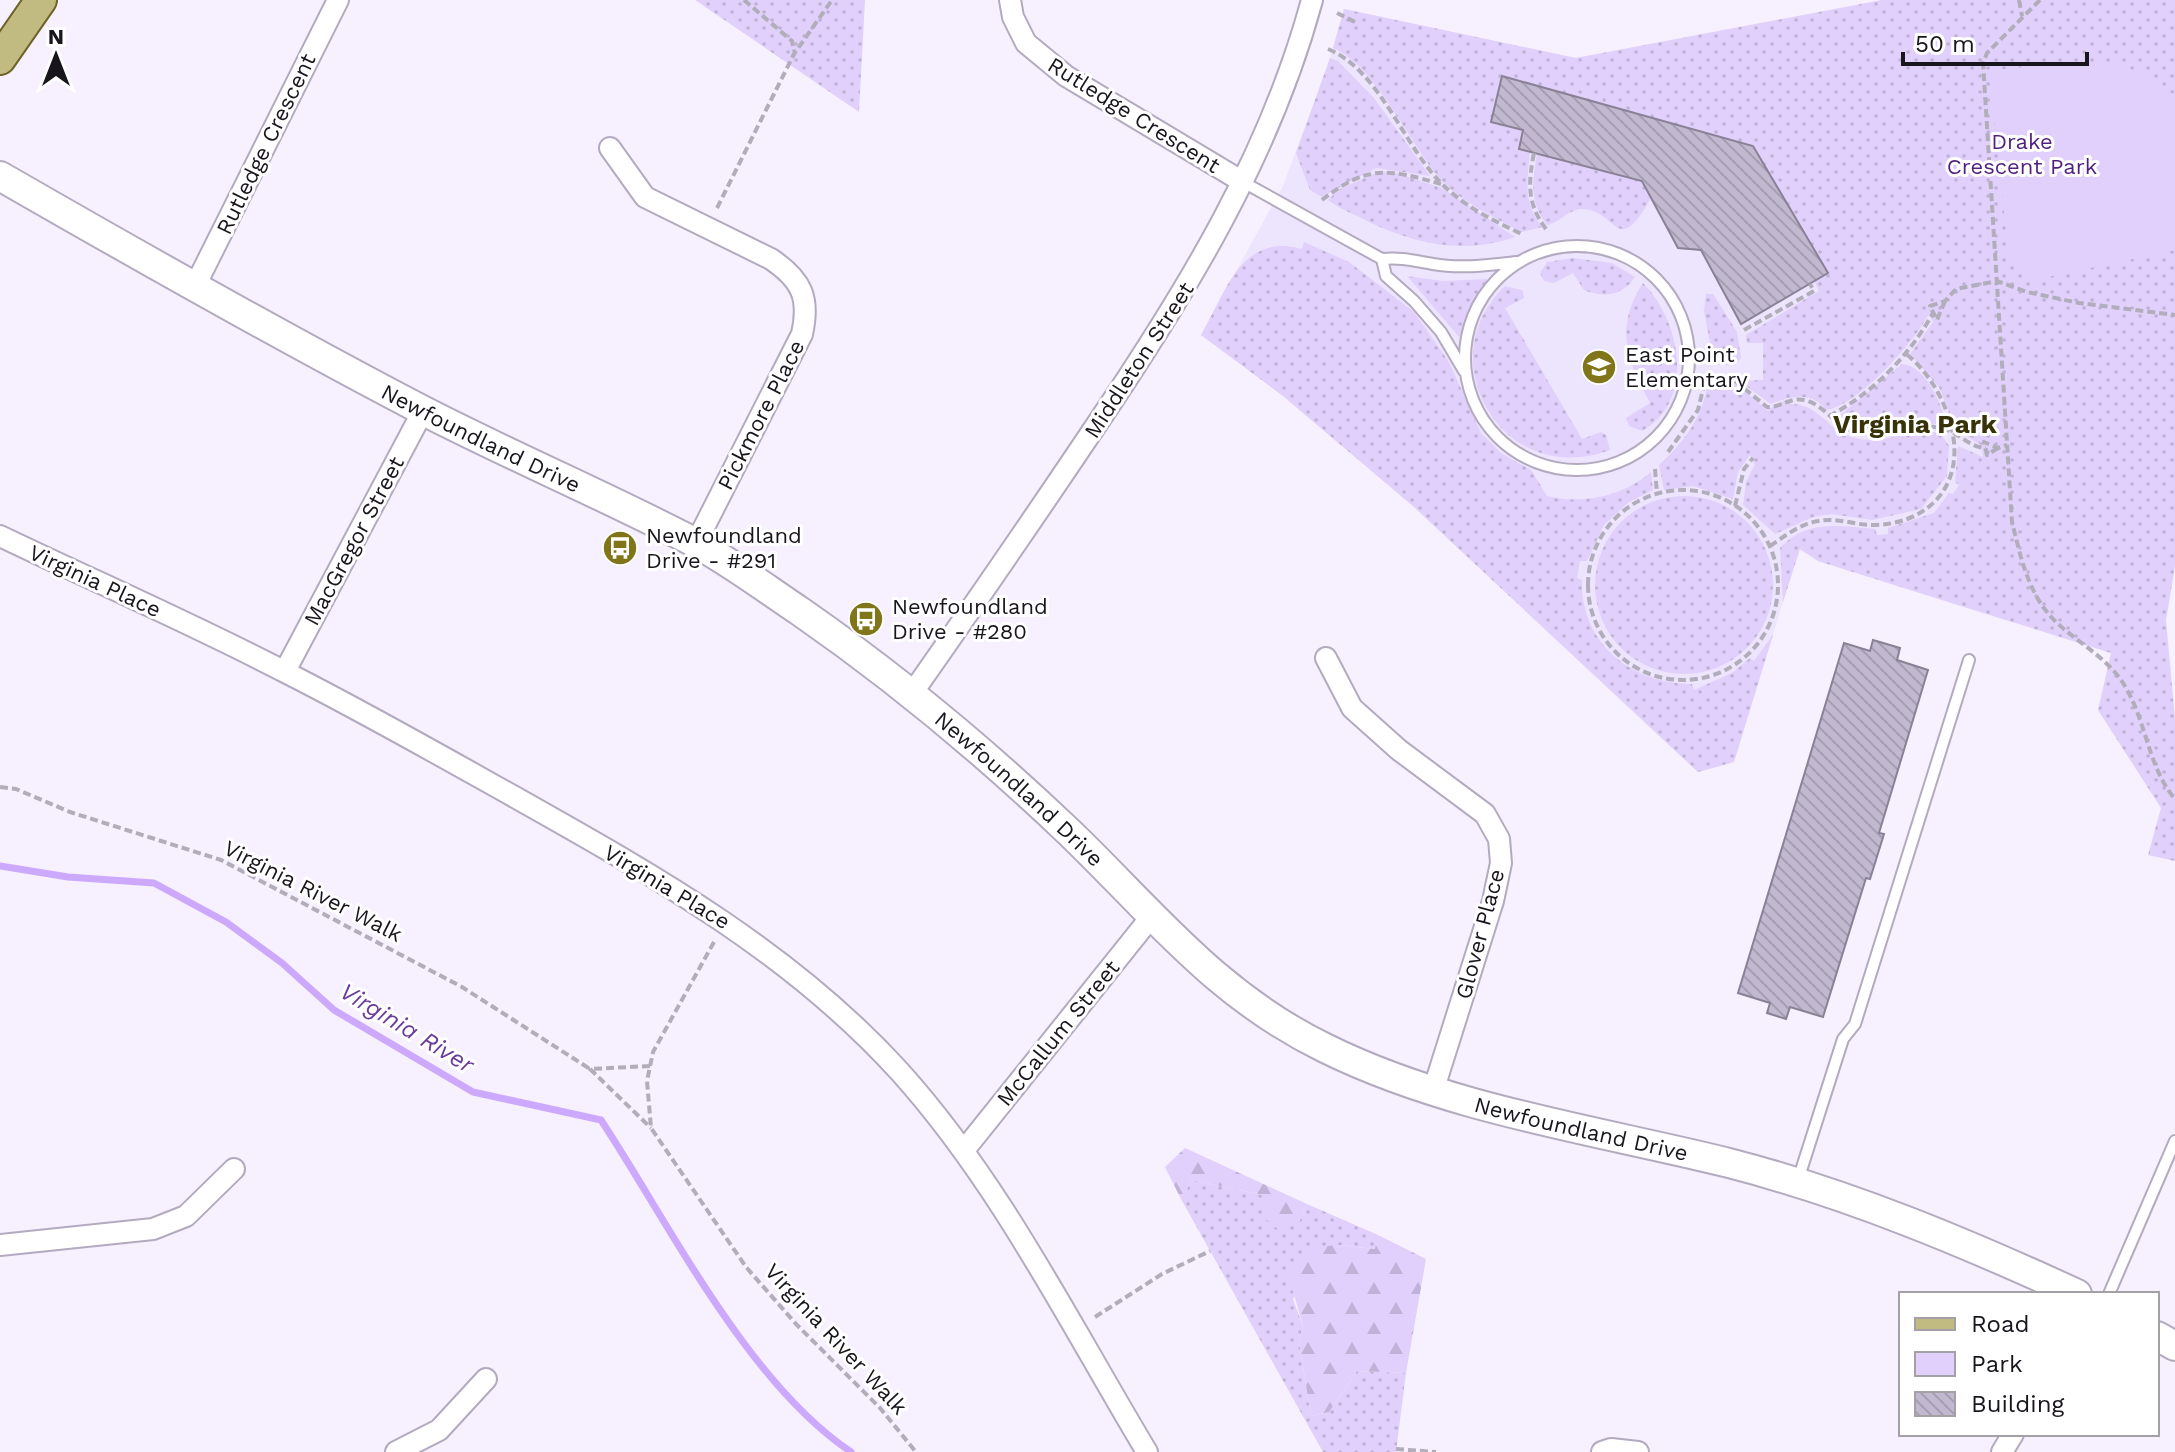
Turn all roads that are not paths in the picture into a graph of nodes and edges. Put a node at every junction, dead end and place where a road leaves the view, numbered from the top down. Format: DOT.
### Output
graph roads {
  1 [pos="41,0"];
  2 [pos="338,0"];
  3 [pos="1010,0"];
  4 [pos="1312,0"];
  5 [pos="0,59"];
  6 [pos="610,148"];
  7 [pos="0,176"];
  8 [pos="1243,182"];
  9 [pos="1382,259"];
  10 [pos="1517,262"];
  11 [pos="194,288"];
  12 [pos="1465,373"];
  13 [pos="423,411"];
  14 [pos="0,536"];
  15 [pos="696,543"];
  16 [pos="1326,658"];
  17 [pos="1969,660"];
  18 [pos="285,671"];
  19 [pos="913,692"];
  20 [pos="1151,917"];
  21 [pos="1434,1088"];
  22 [pos="2175,1141"];
  23 [pos="965,1149"];
  24 [pos="234,1169"];
  25 [pos="1797,1182"];
  26 [pos="0,1245"];
  27 [pos="2072,1292"];
  28 [pos="2110,1292"];
  29 [pos="486,1379"];
  30 [pos="396,1452"];
  31 [pos="1147,1452"];
  32 [pos="1602,1452"];
  33 [pos="1638,1452"];
  1 -- 5 [label="main road"];
  2 -- 11 [label="street, Rutledge Crescent"];
  3 -- 8 [label="street, Rutledge Crescent"];
  4 -- 8 [label="street, Middleton Street"];
  6 -- 15 [label="street, Pickmore Place"];
  7 -- 11 [label="street, Newfoundland Drive"];
  8 -- 9 [label="lane"];
  8 -- 19 [label="street, Middleton Street"];
  9 -- 10 [label="lane"];
  9 -- 12 [label="lane"];
  10 -- 12 [label="lane"];
  10 -- 12 [label="lane"];
  11 -- 13 [label="street, Newfoundland Drive"];
  13 -- 15 [label="street, Newfoundland Drive"];
  13 -- 18 [label="street, MacGregor Street"];
  14 -- 18 [label="street, Virginia Place"];
  15 -- 19 [label="street, Newfoundland Drive"];
  16 -- 21 [label="street, Glover Place"];
  17 -- 25 [label="lane"];
  18 -- 23 [label="street, Virginia Place"];
  19 -- 20 [label="street, Newfoundland Drive"];
  20 -- 21 [label="street, Newfoundland Drive"];
  20 -- 23 [label="street, McCallum Street"];
  21 -- 25 [label="street, Newfoundland Drive"];
  22 -- 28 [label="lane"];
  23 -- 31 [label="street, Virginia Place"];
  24 -- 26 [label="street"];
  25 -- 27 [label="street, Newfoundland Drive"];
  29 -- 30 [label="street"];
  32 -- 33 [label="street"];
}
